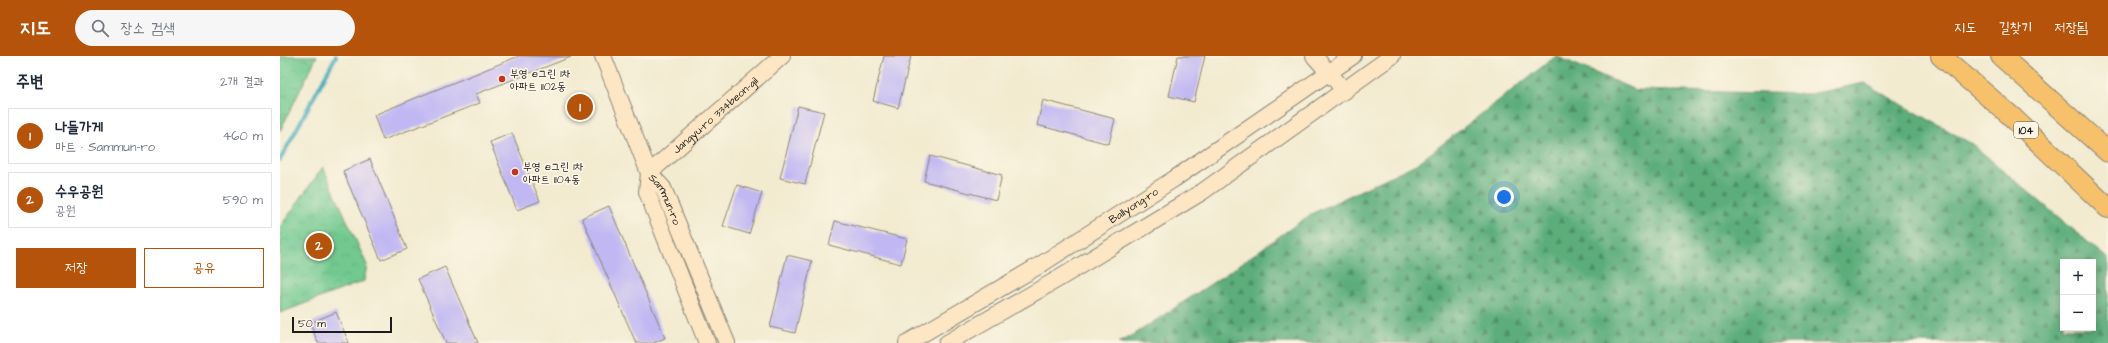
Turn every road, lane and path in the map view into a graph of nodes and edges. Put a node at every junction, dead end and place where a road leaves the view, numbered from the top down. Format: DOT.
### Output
graph roads {
  1 [pos="603,56"];
  2 [pos="782,56"];
  3 [pos="1314,56"];
  4 [pos="1353,56"];
  5 [pos="1392,56"];
  6 [pos="1941,56"];
  7 [pos="2001,56"];
  8 [pos="1329,74"];
  9 [pos="1345,91"];
  10 [pos="2108,152"];
  11 [pos="649,173"];
  12 [pos="2108,208"];
  13 [pos="707,343"];
  14 [pos="727,343"];
  15 [pos="907,343"];
  16 [pos="947,343"];
  1 -- 11 [label="street, Sammun-ro"];
  2 -- 11 [label="street, Jangyu-ro 334beon-gil"];
  3 -- 8 [label="street"];
  4 -- 8 [label="street, Ballyong-ro"];
  5 -- 9 [label="street"];
  6 -- 12 [label="highway, 104"];
  7 -- 10 [label="highway"];
  8 -- 9 [label="street"];
  8 -- 15 [label="street, Ballyong-ro"];
  9 -- 16 [label="street"];
  11 -- 13 [label="street, Sammun-ro"];
  11 -- 14 [label="street, Sammun-ro"];
}
